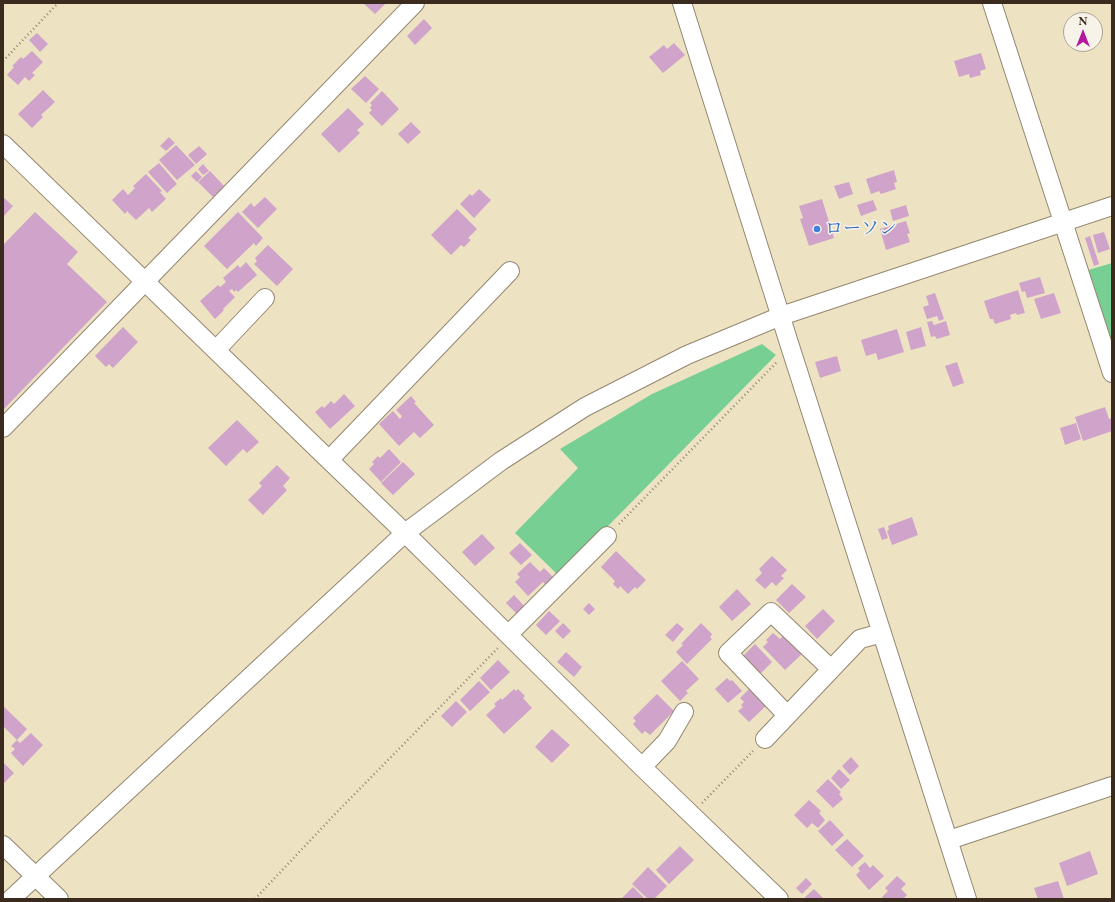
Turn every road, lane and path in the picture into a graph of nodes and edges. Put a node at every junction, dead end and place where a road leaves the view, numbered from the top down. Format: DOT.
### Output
graph roads {
  1 [pos="58,3"];
  2 [pos="415,3"];
  3 [pos="682,3"];
  4 [pos="992,3"];
  5 [pos="3,61"];
  6 [pos="3,144"];
  7 [pos="1112,206"];
  8 [pos="1063,222"];
  9 [pos="510,271"];
  10 [pos="146,282"];
  11 [pos="265,298"];
  12 [pos="781,316"];
  13 [pos="216,350"];
  14 [pos="792,352"];
  15 [pos="1112,373"];
  16 [pos="3,428"];
  17 [pos="329,460"];
  18 [pos="406,533"];
  19 [pos="607,536"];
  20 [pos="882,633"];
  21 [pos="510,635"];
  22 [pos="831,669"];
  23 [pos="684,712"];
  24 [pos="787,715"];
  25 [pos="765,739"];
  26 [pos="642,767"];
  27 [pos="1112,786"];
  28 [pos="690,814"];
  29 [pos="948,840"];
  30 [pos="3,845"];
  31 [pos="36,877"];
  32 [pos="11,899"];
  33 [pos="59,899"];
  34 [pos="255,899"];
  35 [pos="779,899"];
  36 [pos="967,899"];
  1 -- 5 [label="path"];
  2 -- 10 [label="street"];
  3 -- 12 [label="street"];
  4 -- 8 [label="street"];
  6 -- 10 [label="street"];
  7 -- 8 [label="street"];
  8 -- 12 [label="street"];
  8 -- 15 [label="street"];
  9 -- 17 [label="street"];
  10 -- 13 [label="street"];
  10 -- 16 [label="street"];
  11 -- 13 [label="street"];
  12 -- 14 [label="street"];
  12 -- 18 [label="street"];
  13 -- 17 [label="street"];
  14 -- 19 [label="path"];
  14 -- 20 [label="street"];
  17 -- 18 [label="street"];
  18 -- 21 [label="street"];
  18 -- 31 [label="street"];
  19 -- 21 [label="street"];
  20 -- 22 [label="street"];
  20 -- 29 [label="street"];
  21 -- 26 [label="street"];
  21 -- 34 [label="path"];
  22 -- 24 [label="street"];
  22 -- 24 [label="street"];
  23 -- 26 [label="street"];
  24 -- 25 [label="street"];
  25 -- 28 [label="path"];
  26 -- 28 [label="street"];
  27 -- 29 [label="street"];
  28 -- 35 [label="street"];
  29 -- 36 [label="street"];
  30 -- 31 [label="street"];
  31 -- 32 [label="street"];
  31 -- 33 [label="street"];
}
